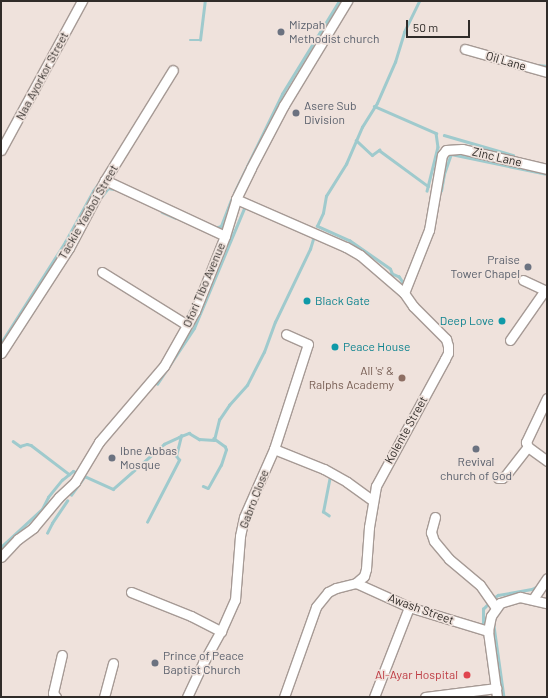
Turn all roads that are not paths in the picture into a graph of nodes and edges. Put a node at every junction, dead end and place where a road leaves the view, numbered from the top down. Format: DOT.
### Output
graph roads {
  1 [pos="82,1"];
  2 [pos="347,1"];
  3 [pos="465,49"];
  4 [pos="173,70"];
  5 [pos="547,72"];
  6 [pos="1,150"];
  7 [pos="547,169"];
  8 [pos="105,180"];
  9 [pos="236,199"];
  10 [pos="225,236"];
  11 [pos="102,272"];
  12 [pos="523,280"];
  13 [pos="546,291"];
  14 [pos="404,294"];
  15 [pos="187,325"];
  16 [pos="286,334"];
  17 [pos="510,340"];
  18 [pos="1,353"];
  19 [pos="547,398"];
  20 [pos="528,447"];
  21 [pos="274,449"];
  22 [pos="547,461"];
  23 [pos="498,478"];
  24 [pos="372,500"];
  25 [pos="435,517"];
  26 [pos="1,558"];
  27 [pos="547,578"];
  28 [pos="356,583"];
  29 [pos="131,592"];
  30 [pos="533,599"];
  31 [pos="547,603"];
  32 [pos="409,607"];
  33 [pos="496,608"];
  34 [pos="221,631"];
  35 [pos="488,631"];
  36 [pos="62,655"];
  37 [pos="113,663"];
  38 [pos="496,693"];
  39 [pos="57,697"];
  40 [pos="65,697"];
  41 [pos="104,697"];
  42 [pos="187,697"];
  43 [pos="284,697"];
  44 [pos="374,697"];
  45 [pos="425,697"];
  1 -- 6 [label="street, Naa Ayorkor Street"];
  2 -- 9 [label="street, Ofori Tibo Avenue"];
  3 -- 5 [label="street, Oil Lane"];
  4 -- 8 [label="street, Tackie Yaoboi Street"];
  7 -- 14 [label="street, Zinc Lane"];
  8 -- 10 [label="street"];
  8 -- 18 [label="street, Tackie Yaoboi Street"];
  9 -- 10 [label="street, Ofori Tibo Avenue"];
  9 -- 14 [label="street, Kolente Street"];
  10 -- 15 [label="street, Ofori Tibo Avenue"];
  11 -- 15 [label="street"];
  12 -- 13 [label="street"];
  13 -- 17 [label="street"];
  14 -- 24 [label="street, Kolente Street"];
  15 -- 26 [label="street, Ofori Tibo Avenue"];
  16 -- 21 [label="street, Gabro Close"];
  19 -- 20 [label="street"];
  20 -- 22 [label="street"];
  20 -- 23 [label="street"];
  21 -- 24 [label="street"];
  21 -- 34 [label="street, Gabro Close"];
  24 -- 28 [label="street, Kolente Street"];
  25 -- 33 [label="street"];
  27 -- 30 [label="street"];
  28 -- 32 [label="street, Awash Street"];
  28 -- 43 [label="street"];
  29 -- 34 [label="street"];
  30 -- 31 [label="street"];
  30 -- 33 [label="street"];
  32 -- 35 [label="street, Awash Street"];
  32 -- 44 [label="street"];
  33 -- 35 [label="street"];
  34 -- 42 [label="street, Gabro Close"];
  35 -- 38 [label="street"];
  36 -- 39 [label="street"];
  37 -- 41 [label="street"];
  38 -- 45 [label="street"];
  39 -- 40 [label="street"];
}
